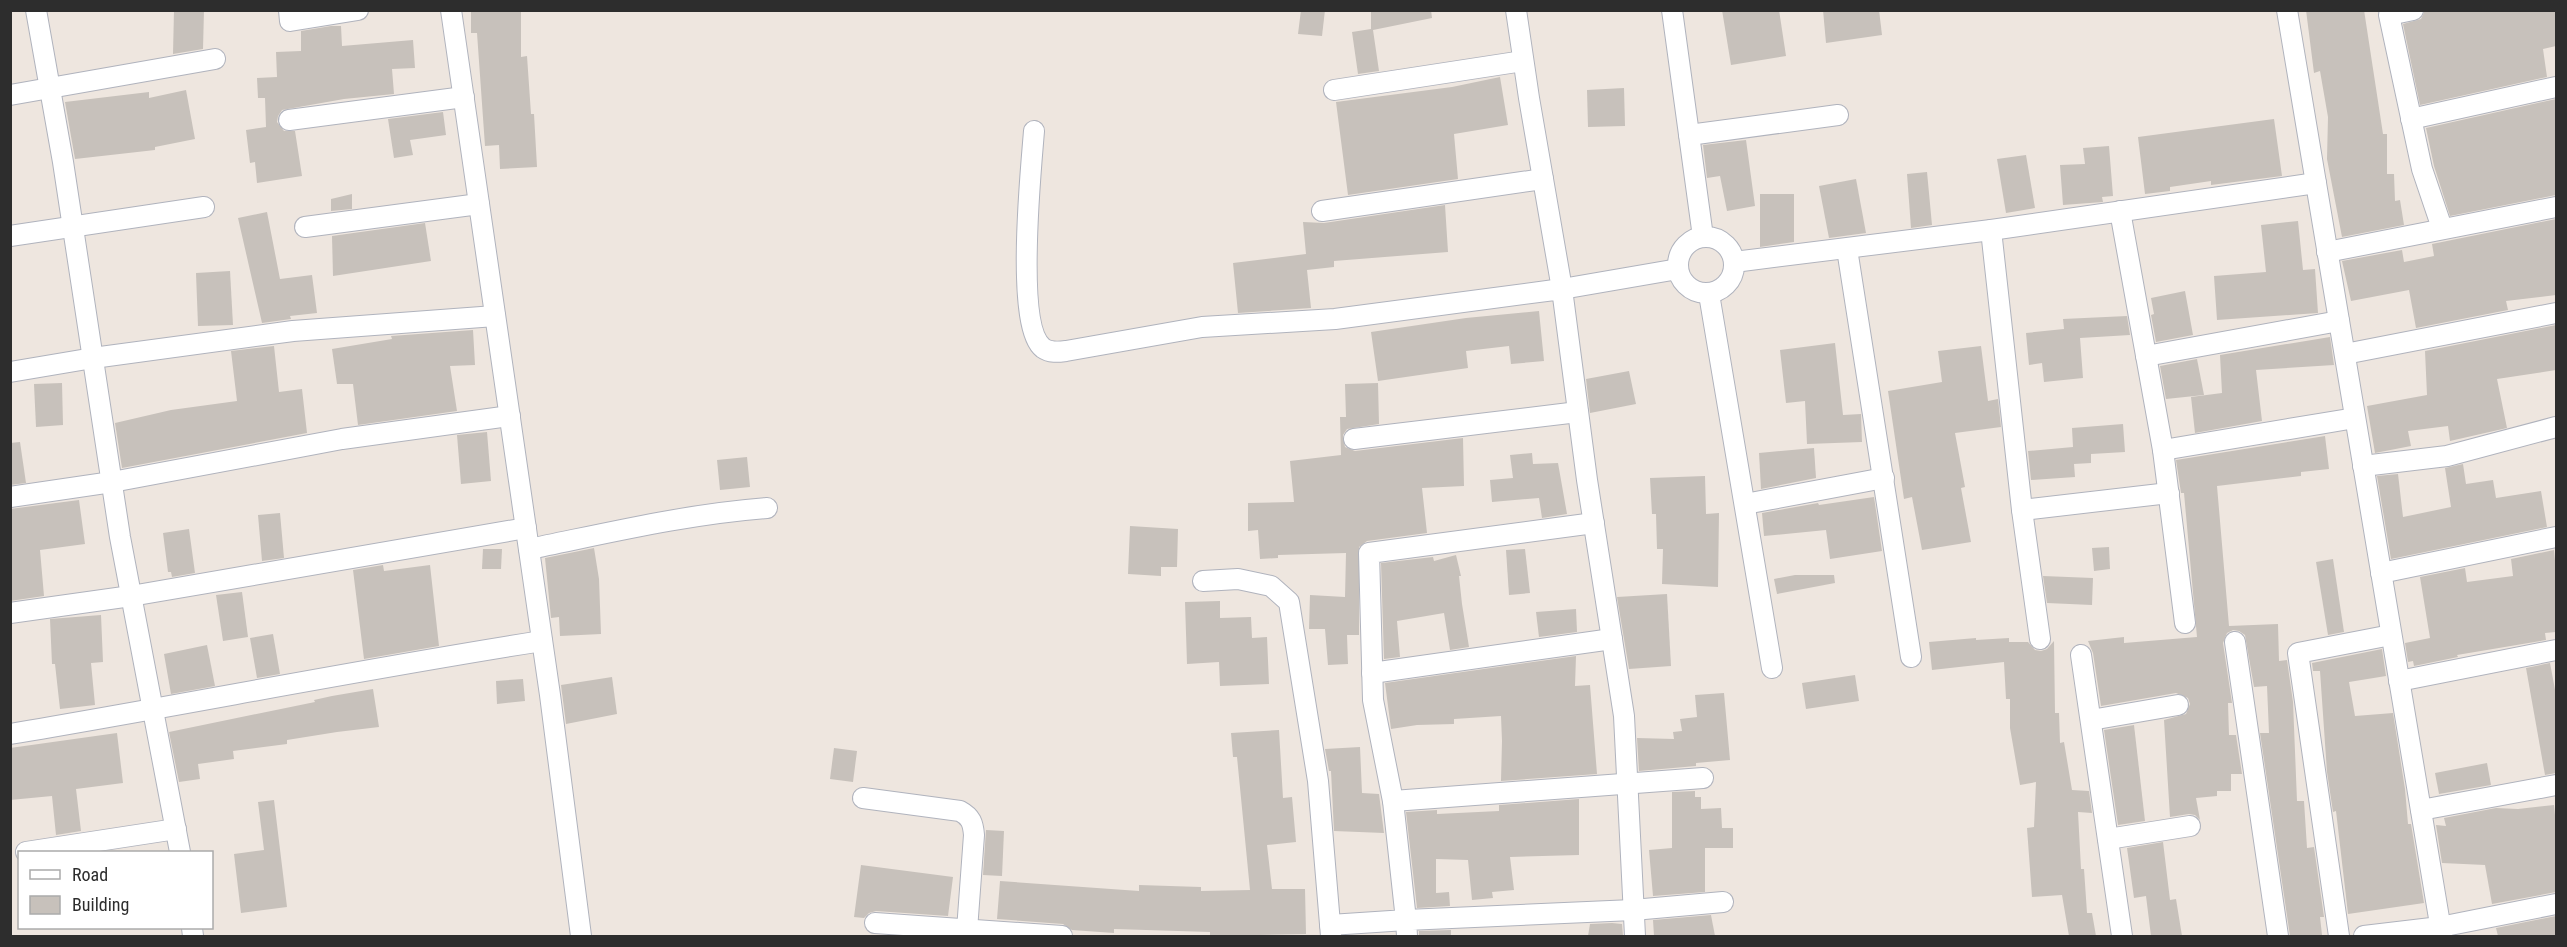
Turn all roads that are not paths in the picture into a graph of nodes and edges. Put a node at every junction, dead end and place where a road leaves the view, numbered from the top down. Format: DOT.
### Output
graph roads {
  1 [pos="36,10"];
  2 [pos="289,10"];
  3 [pos="358,10"];
  4 [pos="451,10"];
  5 [pos="1516,10"];
  6 [pos="1672,10"];
  7 [pos="2287,10"];
  8 [pos="2413,10"];
  9 [pos="216,59"];
  10 [pos="1523,61"];
  11 [pos="2556,87"];
  12 [pos="50,89"];
  13 [pos="1334,90"];
  14 [pos="10,94"];
  15 [pos="464,97"];
  16 [pos="1838,115"];
  17 [pos="2411,119"];
  18 [pos="289,120"];
  19 [pos="1034,130"];
  20 [pos="1689,135"];
  21 [pos="1543,178"];
  22 [pos="2316,183"];
  23 [pos="479,204"];
  24 [pos="204,207"];
  25 [pos="2556,207"];
  26 [pos="1322,211"];
  27 [pos="2120,212"];
  28 [pos="305,227"];
  29 [pos="73,228"];
  30 [pos="2442,228"];
  31 [pos="1991,230"];
  32 [pos="10,236"];
  33 [pos="1703,237"];
  34 [pos="1847,249"];
  35 [pos="2327,252"];
  36 [pos="1734,262"];
  37 [pos="1678,269"];
  38 [pos="1562,289"];
  39 [pos="1709,294"];
  40 [pos="2556,313"];
  41 [pos="495,316"];
  42 [pos="2339,321"];
  43 [pos="2344,354"];
  44 [pos="2146,356"];
  45 [pos="93,358"];
  46 [pos="10,372"];
  47 [pos="1578,412"];
  48 [pos="510,416"];
  49 [pos="2355,418"];
  50 [pos="2556,427"];
  51 [pos="1354,439"];
  52 [pos="2163,450"];
  53 [pos="2363,466"];
  54 [pos="1884,478"];
  55 [pos="112,482"];
  56 [pos="2169,493"];
  57 [pos="10,497"];
  58 [pos="1745,504"];
  59 [pos="767,508"];
  60 [pos="2022,510"];
  61 [pos="1594,523"];
  62 [pos="526,528"];
  63 [pos="2556,537"];
  64 [pos="529,549"];
  65 [pos="2381,573"];
  66 [pos="1203,581"];
  67 [pos="131,596"];
  68 [pos="10,613"];
  69 [pos="2185,623"];
  70 [pos="2391,635"];
  71 [pos="1612,639"];
  72 [pos="2040,639"];
  73 [pos="542,641"];
  74 [pos="2235,642"];
  75 [pos="2556,650"];
  76 [pos="2081,655"];
  77 [pos="1911,657"];
  78 [pos="1772,668"];
  79 [pos="1372,673"];
  80 [pos="2399,681"];
  81 [pos="2178,705"];
  82 [pos="153,710"];
  83 [pos="2091,720"];
  84 [pos="10,734"];
  85 [pos="1703,778"];
  86 [pos="1627,782"];
  87 [pos="2556,785"];
  88 [pos="863,798"];
  89 [pos="1393,801"];
  90 [pos="2421,810"];
  91 [pos="2190,826"];
  92 [pos="176,829"];
  93 [pos="2108,839"];
  94 [pos="33,851"];
  95 [pos="180,851"];
  96 [pos="1722,902"];
  97 [pos="2556,904"];
  98 [pos="1633,910"];
  99 [pos="875,923"];
  100 [pos="1406,928"];
  101 [pos="967,930"];
  102 [pos="1330,931"];
  103 [pos="2441,932"];
  104 [pos="993,934"];
  105 [pos="581,936"];
  106 [pos="1062,936"];
  107 [pos="1635,936"];
  108 [pos="2122,936"];
  109 [pos="2278,936"];
  110 [pos="2339,936"];
  111 [pos="2364,936"];
  1 -- 12 [label="street"];
  2 -- 3 [label="street"];
  4 -- 15 [label="street"];
  5 -- 10 [label="street"];
  6 -- 20 [label="street"];
  7 -- 22 [label="street"];
  8 -- 17 [label="street"];
  9 -- 12 [label="street"];
  10 -- 13 [label="street"];
  10 -- 21 [label="street"];
  11 -- 17 [label="street"];
  12 -- 14 [label="street"];
  12 -- 29 [label="street"];
  15 -- 18 [label="street"];
  15 -- 23 [label="street"];
  16 -- 20 [label="street"];
  17 -- 30 [label="street"];
  19 -- 38 [label="street"];
  20 -- 33 [label="street"];
  21 -- 26 [label="street"];
  21 -- 38 [label="street"];
  22 -- 27 [label="street"];
  22 -- 35 [label="street"];
  23 -- 28 [label="street"];
  23 -- 41 [label="street"];
  24 -- 29 [label="street"];
  25 -- 30 [label="street"];
  27 -- 31 [label="street"];
  27 -- 44 [label="street"];
  29 -- 32 [label="street"];
  29 -- 45 [label="street"];
  30 -- 35 [label="street"];
  31 -- 34 [label="street"];
  31 -- 60 [label="street"];
  33 -- 36 [label="street"];
  33 -- 37 [label="street"];
  34 -- 36 [label="street"];
  34 -- 54 [label="street"];
  35 -- 42 [label="street"];
  36 -- 39 [label="street"];
  37 -- 38 [label="street"];
  37 -- 39 [label="street"];
  38 -- 47 [label="street"];
  39 -- 58 [label="street"];
  40 -- 43 [label="street"];
  41 -- 45 [label="street"];
  41 -- 48 [label="street"];
  42 -- 43 [label="street"];
  42 -- 44 [label="street"];
  43 -- 49 [label="street"];
  44 -- 52 [label="street"];
  45 -- 46 [label="street"];
  45 -- 55 [label="street"];
  47 -- 51 [label="street"];
  47 -- 61 [label="street"];
  48 -- 55 [label="street"];
  48 -- 62 [label="street"];
  49 -- 52 [label="street"];
  49 -- 53 [label="street"];
  50 -- 53 [label="street"];
  52 -- 56 [label="street"];
  53 -- 65 [label="street"];
  54 -- 58 [label="street"];
  54 -- 77 [label="street"];
  55 -- 57 [label="street"];
  55 -- 67 [label="street"];
  56 -- 60 [label="street"];
  56 -- 69 [label="street"];
  58 -- 78 [label="street"];
  59 -- 64 [label="street"];
  60 -- 72 [label="street"];
  61 -- 71 [label="street"];
  61 -- 79 [label="street"];
  62 -- 64 [label="street"];
  62 -- 67 [label="street"];
  63 -- 65 [label="street"];
  64 -- 73 [label="street"];
  65 -- 70 [label="street"];
  66 -- 102 [label="street"];
  67 -- 68 [label="street"];
  67 -- 82 [label="street"];
  70 -- 80 [label="street"];
  70 -- 110 [label="street"];
  71 -- 79 [label="street"];
  71 -- 86 [label="street"];
  73 -- 82 [label="street"];
  73 -- 105 [label="street"];
  74 -- 109 [label="street"];
  75 -- 80 [label="street"];
  76 -- 83 [label="street"];
  79 -- 89 [label="street"];
  80 -- 90 [label="street"];
  81 -- 83 [label="street"];
  82 -- 84 [label="street"];
  82 -- 92 [label="street"];
  83 -- 93 [label="street"];
  85 -- 86 [label="street"];
  86 -- 89 [label="street"];
  86 -- 98 [label="street"];
  87 -- 90 [label="street"];
  88 -- 101 [label="street"];
  89 -- 100 [label="street"];
  90 -- 103 [label="street"];
  91 -- 93 [label="street"];
  92 -- 94 [label="street"];
  92 -- 95 [label="street"];
  93 -- 108 [label="street"];
  96 -- 98 [label="street"];
  97 -- 103 [label="street"];
  98 -- 100 [label="street"];
  98 -- 107 [label="street"];
  99 -- 101 [label="street"];
  100 -- 102 [label="street"];
  101 -- 104 [label="street"];
  103 -- 111 [label="street"];
  104 -- 106 [label="street"];
}
